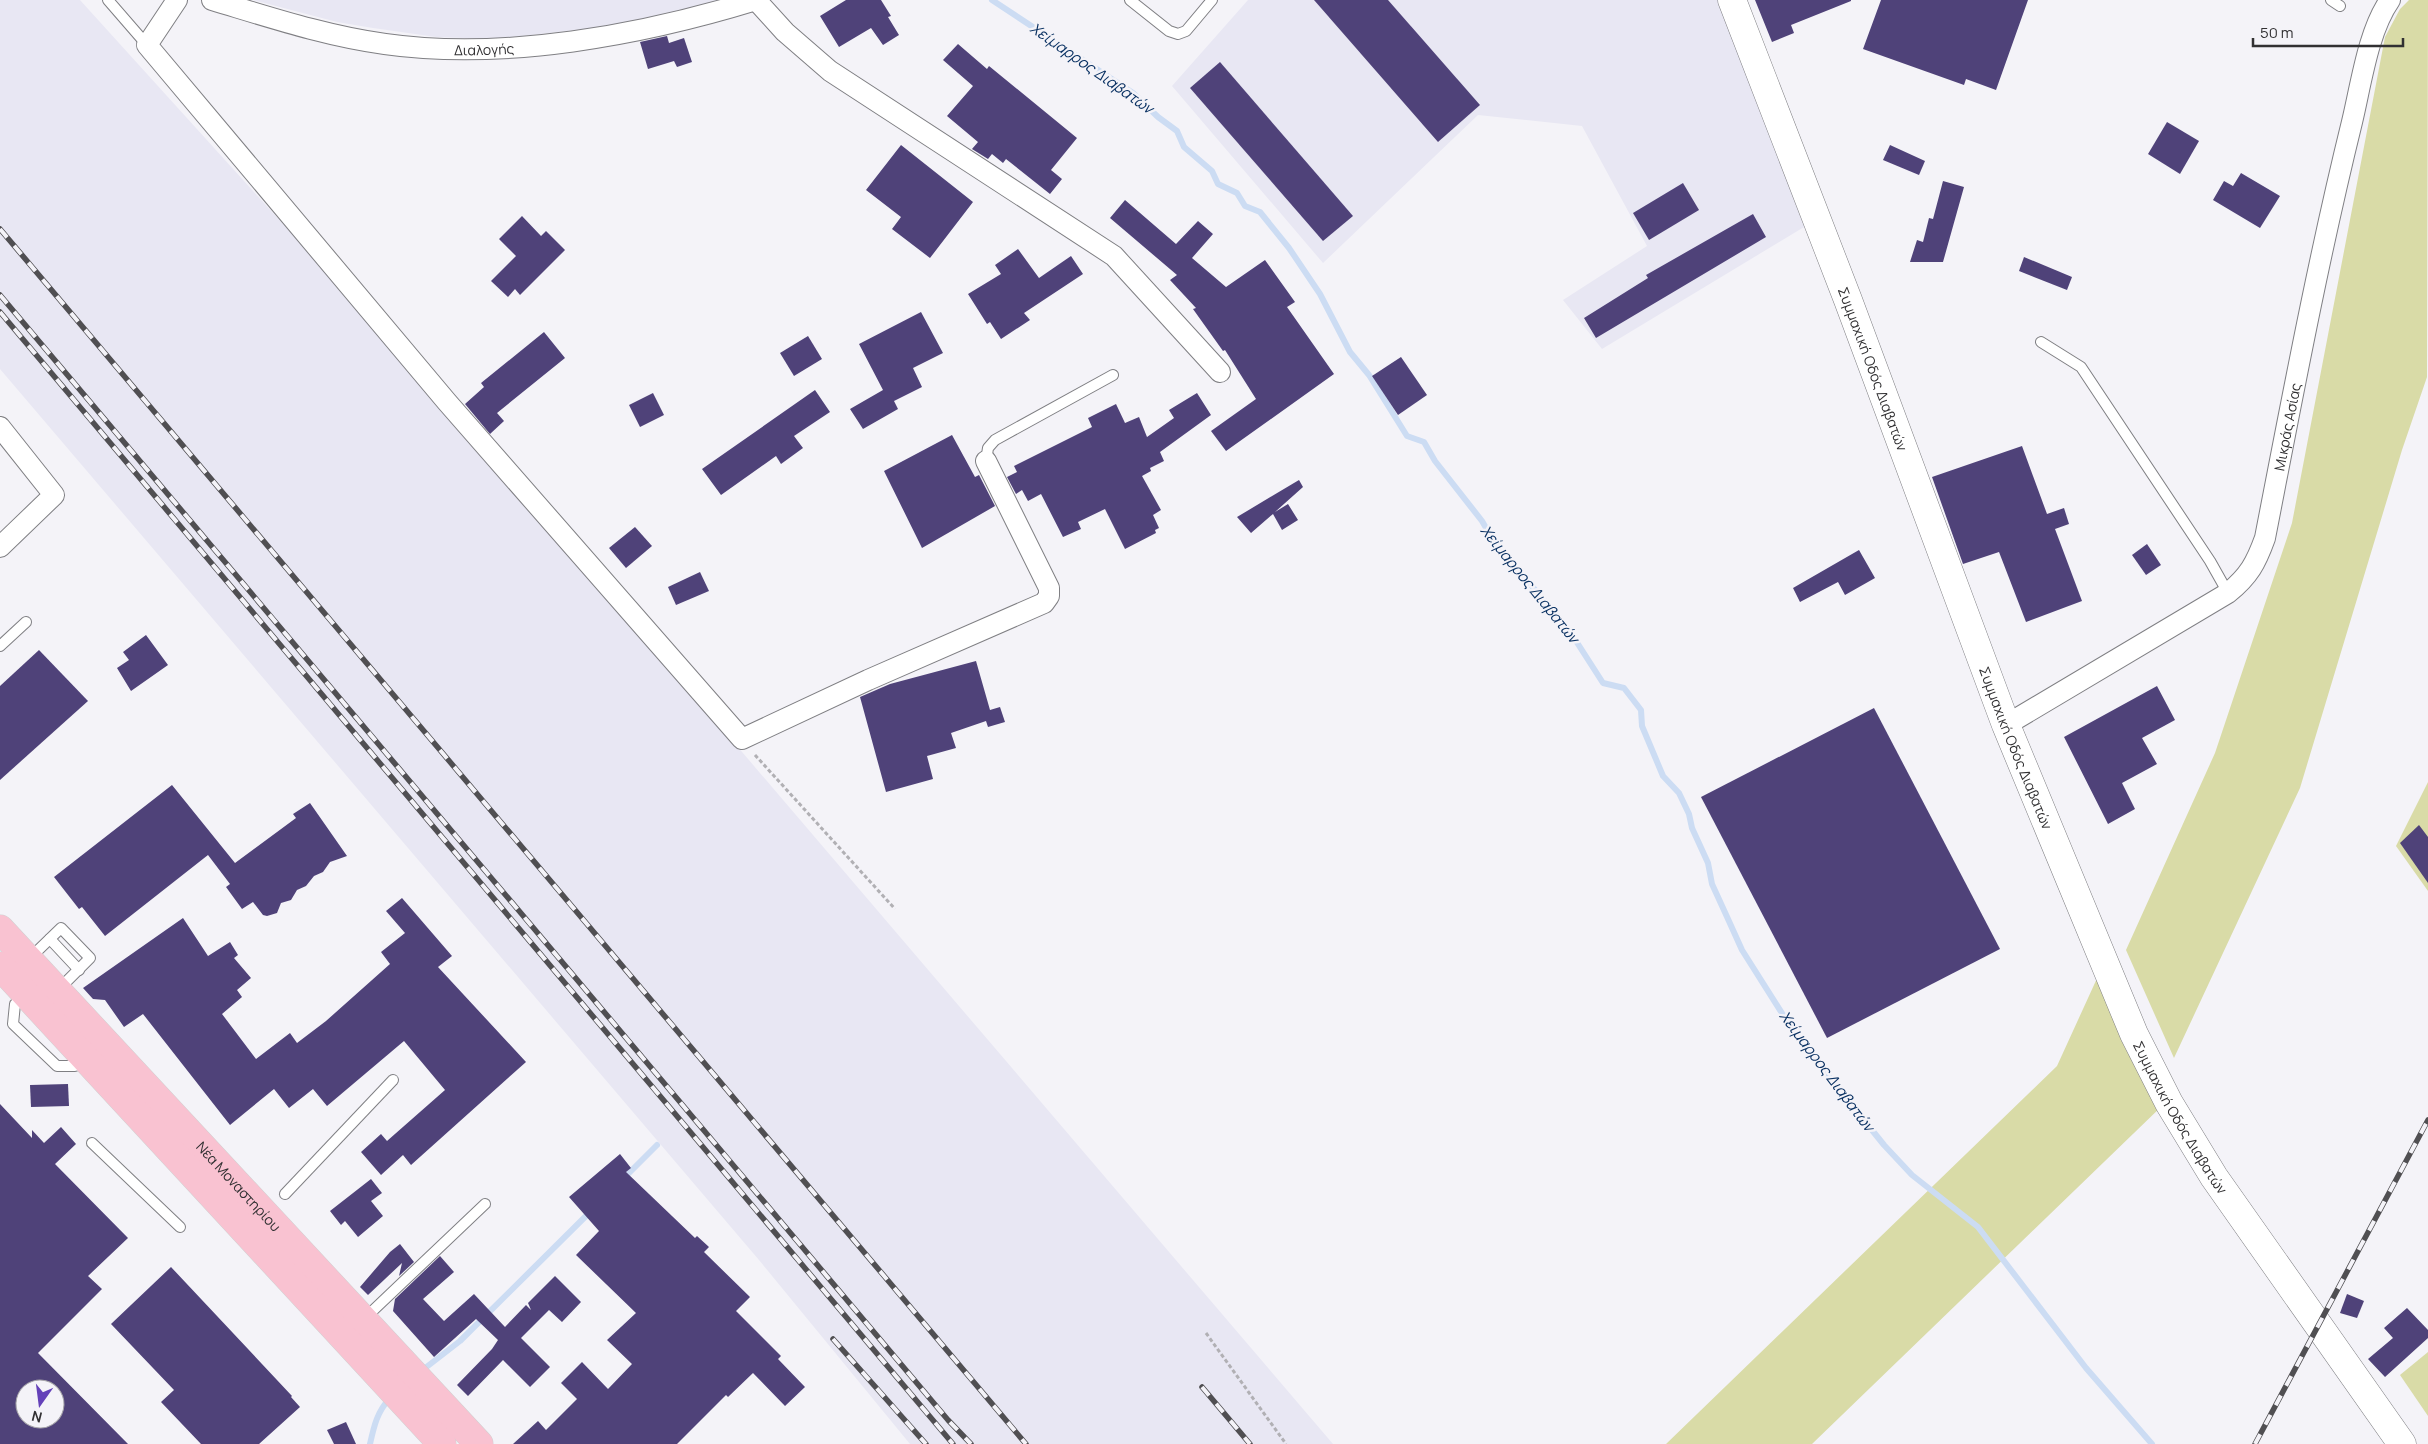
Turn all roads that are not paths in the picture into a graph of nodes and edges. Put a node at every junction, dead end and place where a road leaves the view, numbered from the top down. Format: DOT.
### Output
graph roads {
  1 [pos="108,0"];
  2 [pos="177,0"];
  3 [pos="212,0"];
  4 [pos="756,0"];
  5 [pos="1130,0"];
  6 [pos="1212,0"];
  7 [pos="1732,0"];
  8 [pos="2331,0"];
  9 [pos="2390,0"];
  10 [pos="2340,6"];
  11 [pos="147,45"];
  12 [pos="2041,342"];
  13 [pos="1220,372"];
  14 [pos="1113,375"];
  15 [pos="0,427"];
  16 [pos="986,461"];
  17 [pos="0,547"];
  18 [pos="2228,593"];
  19 [pos="26,622"];
  20 [pos="0,646"];
  21 [pos="2006,725"];
  22 [pos="0,929"];
  23 [pos="50,939"];
  24 [pos="28,960"];
  25 [pos="0,966"];
  26 [pos="79,970"];
  27 [pos="57,991"];
  28 [pos="15,1004"];
  29 [pos="75,1066"];
  30 [pos="393,1080"];
  31 [pos="92,1143"];
  32 [pos="285,1194"];
  33 [pos="485,1204"];
  34 [pos="180,1227"];
  35 [pos="364,1320"];
  36 [pos="436,1438"];
  37 [pos="479,1444"];
  38 [pos="2402,1444"];
  1 -- 11 [label="lane"];
  2 -- 11 [label="street"];
  3 -- 4 [label="street, Διαλογής"];
  4 -- 13 [label="street"];
  5 -- 6 [label="lane"];
  7 -- 21 [label="street, Συμμαχική Οδός Διαβατών"];
  8 -- 10 [label="lane"];
  9 -- 18 [label="street, Μικράς Ασίας"];
  11 -- 16 [label="street"];
  12 -- 18 [label="lane"];
  14 -- 16 [label="lane"];
  15 -- 17 [label="street"];
  18 -- 21 [label="street, Μικράς Ασίας"];
  19 -- 20 [label="lane"];
  21 -- 38 [label="street, Συμμαχική Οδός Διαβατών"];
  22 -- 24 [label="main road, Νέα Μοναστηρίου"];
  23 -- 24 [label="lane"];
  23 -- 26 [label="lane"];
  23 -- 26 [label="lane"];
  24 -- 27 [label="main road, Νέα Μοναστηρίου"];
  25 -- 36 [label="main road, Νέα Μοναστηρίου"];
  26 -- 27 [label="lane"];
  27 -- 35 [label="main road, Νέα Μοναστηρίου"];
  28 -- 29 [label="lane"];
  30 -- 32 [label="lane"];
  31 -- 34 [label="lane"];
  33 -- 35 [label="lane"];
  35 -- 37 [label="main road, Νέα Μοναστηρίου"];
}
